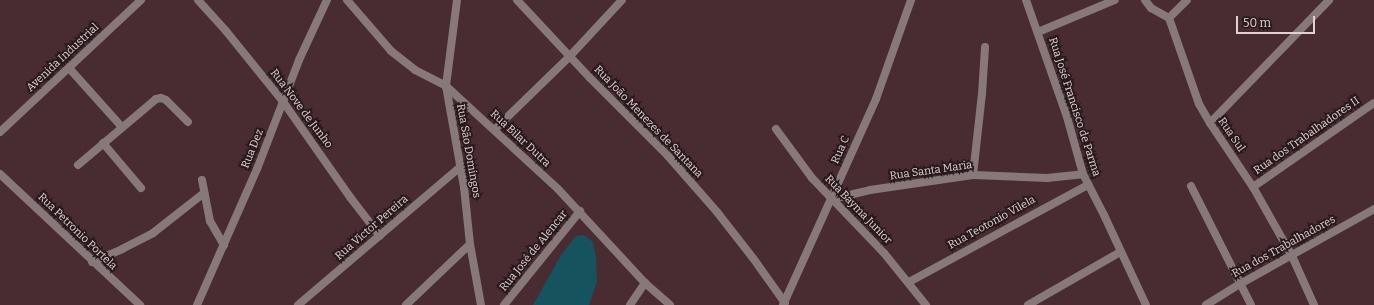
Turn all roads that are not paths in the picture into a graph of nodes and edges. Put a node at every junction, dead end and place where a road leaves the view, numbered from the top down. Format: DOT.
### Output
graph roads {
  1 [pos="141,0"];
  2 [pos="198,0"];
  3 [pos="327,0"];
  4 [pos="347,0"];
  5 [pos="457,0"];
  6 [pos="517,0"];
  7 [pos="622,0"];
  8 [pos="911,0"];
  9 [pos="1026,0"];
  10 [pos="1115,0"];
  11 [pos="1145,0"];
  12 [pos="1187,0"];
  13 [pos="1328,0"];
  14 [pos="1169,18"];
  15 [pos="1038,32"];
  16 [pos="985,47"];
  17 [pos="570,56"];
  18 [pos="69,68"];
  19 [pos="446,86"];
  20 [pos="284,103"];
  21 [pos="1374,104"];
  22 [pos="188,122"];
  23 [pos="1210,123"];
  24 [pos="122,127"];
  25 [pos="494,130"];
  26 [pos="776,130"];
  27 [pos="0,132"];
  28 [pos="103,143"];
  29 [pos="78,165"];
  30 [pos="460,167"];
  31 [pos="0,174"];
  32 [pos="1083,174"];
  33 [pos="972,175"];
  34 [pos="202,180"];
  35 [pos="1088,185"];
  36 [pos="1191,186"];
  37 [pos="1253,187"];
  38 [pos="141,188"];
  39 [pos="204,193"];
  40 [pos="832,199"];
  41 [pos="1374,209"];
  42 [pos="580,211"];
  43 [pos="380,236"];
  44 [pos="470,244"];
  45 [pos="224,245"];
  46 [pos="1120,252"];
  47 [pos="1292,256"];
  48 [pos="92,262"];
  49 [pos="909,282"];
  50 [pos="645,283"];
  51 [pos="1240,284"];
  52 [pos="784,304"];
  53 [pos="140,305"];
  54 [pos="197,305"];
  55 [pos="298,305"];
  56 [pos="406,305"];
  57 [pos="481,305"];
  58 [pos="504,305"];
  59 [pos="630,305"];
  60 [pos="670,305"];
  61 [pos="926,305"];
  62 [pos="1028,305"];
  63 [pos="1146,305"];
  64 [pos="1206,305"];
  65 [pos="1250,305"];
  66 [pos="1314,305"];
  1 -- 18 [label="street, Avenida Industrial"];
  2 -- 20 [label="street, Rua Nove de Junho"];
  3 -- 20 [label="street, Rua Dez"];
  4 -- 19 [label="street, Rua Bilar Dutra"];
  5 -- 19 [label="street, Rua São Domingos"];
  6 -- 17 [label="street, Rua João Menezes de Santana"];
  7 -- 17 [label="street"];
  8 -- 40 [label="street, Rua C"];
  9 -- 15 [label="street, Rua José Francisco de Parma"];
  10 -- 15 [label="street"];
  11 -- 14 [label="street"];
  12 -- 14 [label="street"];
  13 -- 23 [label="street"];
  14 -- 23 [label="street, Rua Sul"];
  15 -- 32 [label="street, Rua José Francisco de Parma"];
  16 -- 33 [label="street"];
  17 -- 25 [label="street"];
  17 -- 52 [label="street, Rua João Menezes de Santana"];
  18 -- 24 [label="street"];
  18 -- 27 [label="street, Avenida Industrial"];
  19 -- 25 [label="street, Rua Bilar Dutra"];
  19 -- 30 [label="street, Rua São Domingos"];
  20 -- 43 [label="street, Rua Nove de Junho"];
  20 -- 45 [label="street, Rua Dez"];
  21 -- 37 [label="street, Rua dos Trabalhadores II"];
  22 -- 24 [label="street"];
  23 -- 37 [label="street, Rua Sul"];
  24 -- 28 [label="street"];
  25 -- 42 [label="street, Rua Bilar Dutra"];
  26 -- 40 [label="street, Rua Bayma Junior"];
  28 -- 29 [label="street"];
  28 -- 38 [label="street"];
  30 -- 43 [label="street, Rua Victor Pereira"];
  30 -- 44 [label="street, Rua São Domingos"];
  31 -- 48 [label="street, Rua Petronio Portela"];
  32 -- 33 [label="street, Rua Santa Maria"];
  32 -- 35 [label="street, Rua José Francisco de Parma"];
  33 -- 40 [label="street, Rua Santa Maria"];
  34 -- 39 [label="street"];
  35 -- 46 [label="street, Rua José Francisco de Parma"];
  35 -- 49 [label="street, Rua Teotonio Vilela"];
  36 -- 51 [label="street"];
  37 -- 47 [label="street, Rua Sul"];
  39 -- 45 [label="street"];
  39 -- 48 [label="street"];
  40 -- 49 [label="street, Rua Bayma Junior"];
  40 -- 52 [label="street, Rua C"];
  41 -- 47 [label="street, Rua dos Trabalhadores"];
  42 -- 50 [label="street, Rua Bilar Dutra"];
  42 -- 58 [label="street, Rua José de Alencar"];
  43 -- 55 [label="street, Rua Victor Pereira"];
  44 -- 56 [label="street"];
  44 -- 57 [label="street, Rua São Domingos"];
  45 -- 54 [label="street, Rua Dez"];
  46 -- 62 [label="street"];
  46 -- 63 [label="street, Rua José Francisco de Parma"];
  47 -- 51 [label="street, Rua dos Trabalhadores"];
  47 -- 66 [label="street, Rua Sul"];
  48 -- 53 [label="street, Rua Petronio Portela"];
  49 -- 61 [label="street, Rua Bayma Junior"];
  50 -- 59 [label="street"];
  50 -- 60 [label="street, Rua Bilar Dutra"];
  51 -- 64 [label="street, Rua dos Trabalhadores"];
  51 -- 65 [label="street"];
}
